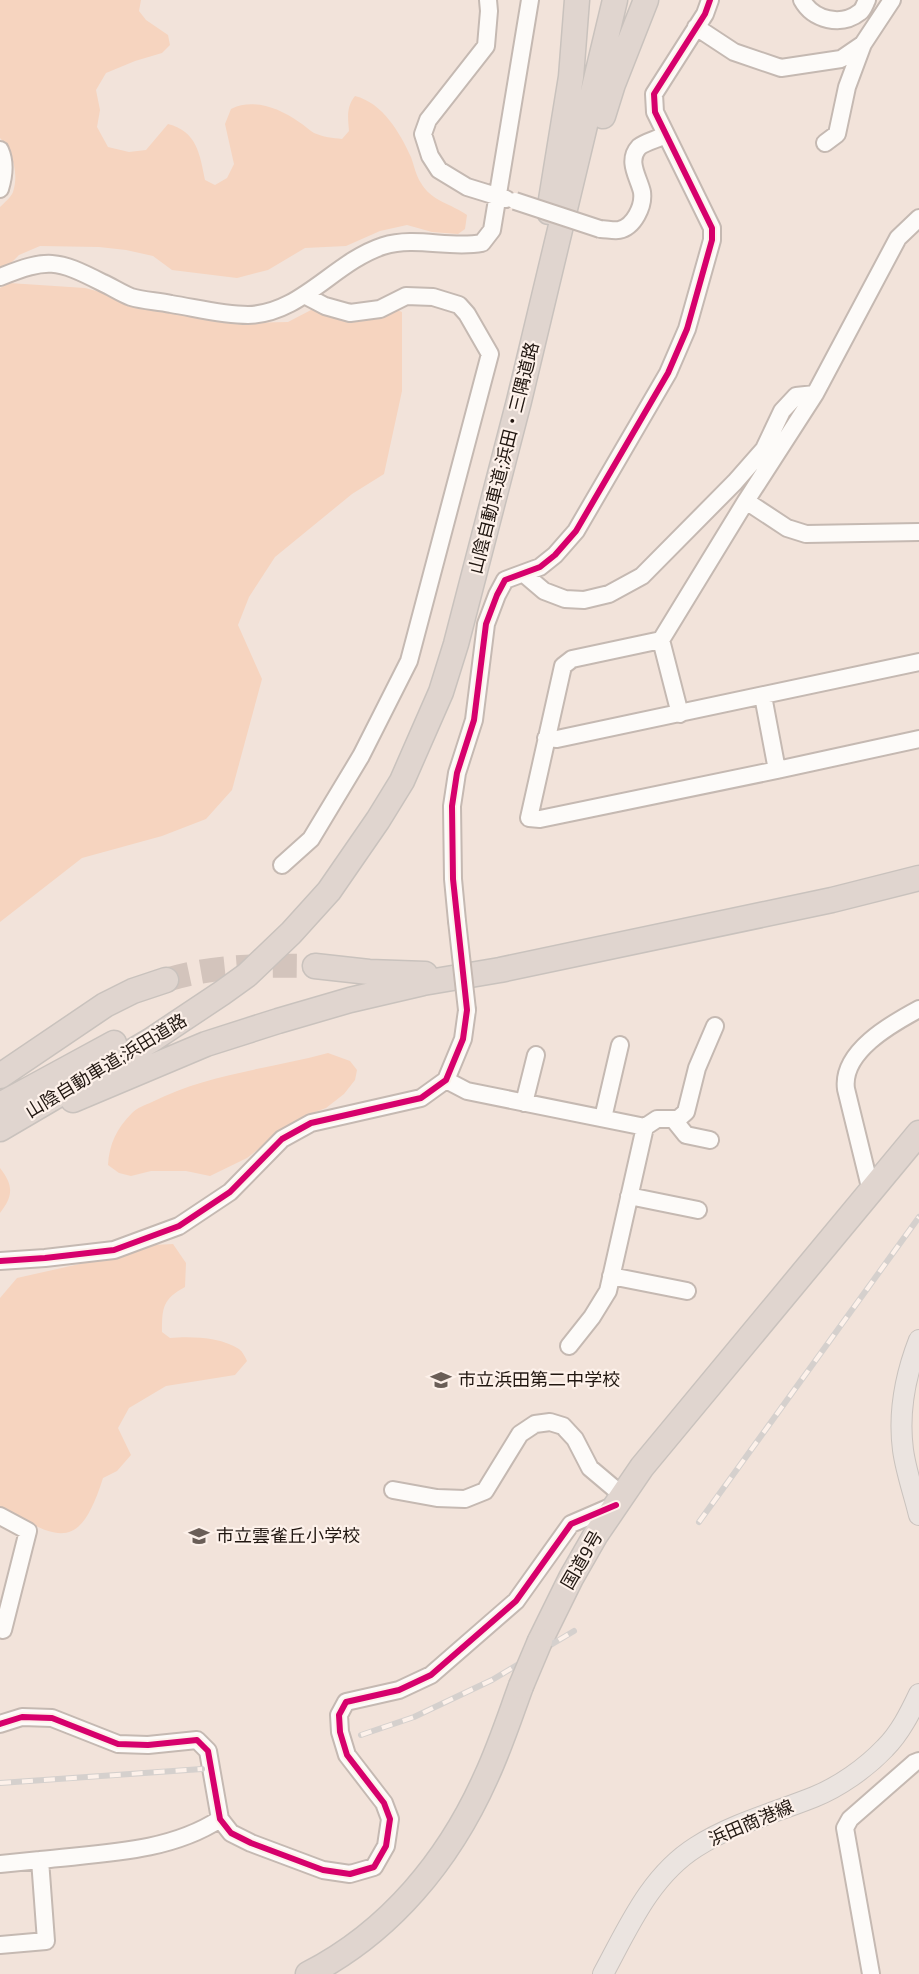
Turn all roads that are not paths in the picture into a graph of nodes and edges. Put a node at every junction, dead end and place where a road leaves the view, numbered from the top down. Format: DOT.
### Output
graph roads {
  1 [pos="488,0"];
  2 [pos="530,0"];
  3 [pos="577,0"];
  4 [pos="615,0"];
  5 [pos="646,0"];
  6 [pos="710,0"];
  7 [pos="802,0"];
  8 [pos="867,0"];
  9 [pos="892,0"];
  10 [pos="696,27"];
  11 [pos="863,44"];
  12 [pos="665,135"];
  13 [pos="825,143"];
  14 [pos="0,150"];
  15 [pos="0,189"];
  16 [pos="497,196"];
  17 [pos="919,218"];
  18 [pos="561,225"];
  19 [pos="0,277"];
  20 [pos="304,295"];
  21 [pos="815,394"];
  22 [pos="519,401"];
  23 [pos="746,501"];
  24 [pos="919,532"];
  25 [pos="524,574"];
  26 [pos="661,640"];
  27 [pos="919,662"];
  28 [pos="763,696"];
  29 [pos="680,714"];
  30 [pos="546,738"];
  31 [pos="919,739"];
  32 [pos="777,770"];
  33 [pos="282,865"];
  34 [pos="919,878"];
  35 [pos="315,966"];
  36 [pos="500,970"];
  37 [pos="166,980"];
  38 [pos="207,996"];
  39 [pos="919,1009"];
  40 [pos="715,1026"];
  41 [pos="620,1045"];
  42 [pos="536,1055"];
  43 [pos="0,1076"];
  44 [pos="446,1080"];
  45 [pos="524,1103"];
  46 [pos="0,1105"];
  47 [pos="603,1118"];
  48 [pos="674,1120"];
  49 [pos="645,1127"];
  50 [pos="0,1131"];
  51 [pos="919,1133"];
  52 [pos="710,1140"];
  53 [pos="871,1191"];
  54 [pos="629,1196"];
  55 [pos="698,1210"];
  56 [pos="0,1261"];
  57 [pos="611,1276"];
  58 [pos="687,1291"];
  59 [pos="919,1340"];
  60 [pos="569,1346"];
  61 [pos="393,1490"];
  62 [pos="619,1500"];
  63 [pos="919,1515"];
  64 [pos="0,1516"];
  65 [pos="0,1629"];
  66 [pos="919,1694"];
  67 [pos="0,1724"];
  68 [pos="919,1761"];
  69 [pos="220,1819"];
  70 [pos="40,1860"];
  71 [pos="0,1864"];
  72 [pos="0,1945"];
  73 [pos="308,1974"];
  74 [pos="603,1974"];
  75 [pos="871,1974"];
  1 -- 16 [label="street"];
  2 -- 16 [label="street"];
  3 -- 22 [label="highway"];
  4 -- 18 [label="highway, 山陰自動車道;浜田・三隅道路"];
  5 -- 18 [label="highway"];
  6 -- 10 [label="street"];
  7 -- 8 [label="street"];
  9 -- 11 [label="street"];
  10 -- 11 [label="street"];
  10 -- 12 [label="street"];
  11 -- 13 [label="street"];
  12 -- 16 [label="street, bridge"];
  12 -- 25 [label="street"];
  14 -- 15 [label="street"];
  16 -- 20 [label="street"];
  17 -- 21 [label="street"];
  18 -- 22 [label="highway, 山陰自動車道;浜田・三隅道路"];
  19 -- 20 [label="street"];
  20 -- 33 [label="street"];
  21 -- 23 [label="street"];
  21 -- 25 [label="street"];
  22 -- 38 [label="highway, 山陰自動車道;浜田・三隅道路"];
  23 -- 24 [label="street"];
  23 -- 26 [label="street"];
  25 -- 44 [label="street, bridge"];
  26 -- 29 [label="street"];
  26 -- 30 [label="street"];
  27 -- 28 [label="street"];
  28 -- 29 [label="street"];
  28 -- 32 [label="street"];
  29 -- 30 [label="street"];
  30 -- 32 [label="street"];
  31 -- 32 [label="street"];
  34 -- 36 [label="highway"];
  35 -- 36 [label="highway"];
  36 -- 50 [label="highway"];
  37 -- 43 [label="highway"];
  38 -- 46 [label="highway, 山陰自動車道;浜田道路"];
  38 -- 50 [label="highway, 山陰自動車道;浜田道路"];
  39 -- 53 [label="street"];
  40 -- 48 [label="street"];
  41 -- 47 [label="street"];
  42 -- 45 [label="street"];
  44 -- 45 [label="street"];
  44 -- 56 [label="street"];
  45 -- 47 [label="street"];
  47 -- 49 [label="street"];
  48 -- 49 [label="street"];
  48 -- 52 [label="street"];
  49 -- 54 [label="street"];
  51 -- 53 [label="highway, 国道9号"];
  53 -- 62 [label="highway, 国道9号"];
  54 -- 55 [label="street"];
  54 -- 57 [label="street"];
  57 -- 58 [label="street"];
  57 -- 60 [label="street"];
  59 -- 63 [label="main road"];
  61 -- 62 [label="street"];
  62 -- 69 [label="street"];
  62 -- 73 [label="highway, 国道9号, bridge"];
  64 -- 65 [label="street"];
  66 -- 74 [label="main road, 浜田商港線"];
  67 -- 69 [label="street"];
  68 -- 75 [label="street"];
  69 -- 70 [label="street"];
  70 -- 71 [label="street"];
  70 -- 72 [label="street"];
}
